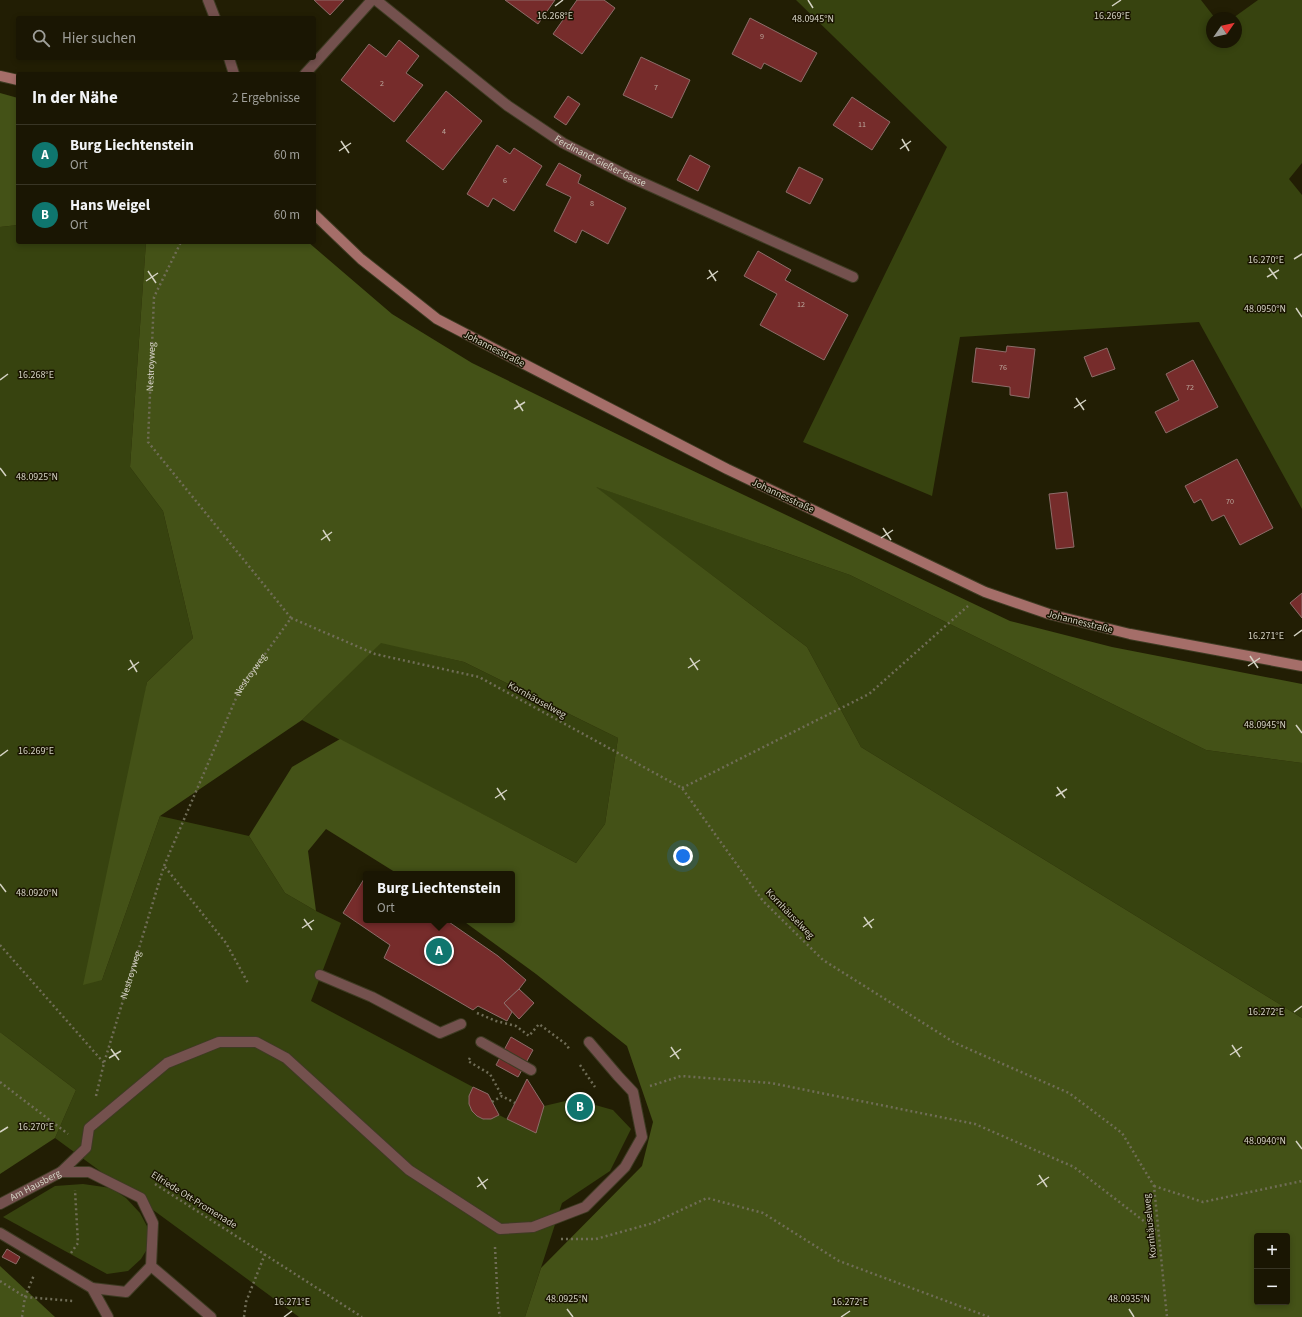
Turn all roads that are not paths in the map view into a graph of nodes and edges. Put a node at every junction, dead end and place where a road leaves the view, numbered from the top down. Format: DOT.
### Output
graph roads {
  1 [pos="208,0"];
  2 [pos="372,0"];
  3 [pos="376,0"];
  4 [pos="214,16"];
  5 [pos="230,60"];
  6 [pos="233,72"];
  7 [pos="307,72"];
  8 [pos="0,76"];
  9 [pos="16,80"];
  10 [pos="316,216"];
  11 [pos="853,278"];
  12 [pos="1302,666"];
  13 [pos="320,975"];
  14 [pos="461,1024"];
  15 [pos="482,1042"];
  16 [pos="589,1042"];
  17 [pos="532,1070"];
  18 [pos="61,1172"];
  19 [pos="0,1204"];
  20 [pos="0,1234"];
  21 [pos="151,1266"];
  22 [pos="92,1288"];
  23 [pos="108,1317"];
  24 [pos="211,1317"];
  1 -- 4 [label="street"];
  2 -- 7 [label="street"];
  3 -- 11 [label="street, Ferdinand-Gießer-Gasse"];
  5 -- 6 [label="street"];
  8 -- 9 [label="main road"];
  10 -- 12 [label="main road, Johannesstraße"];
  13 -- 14 [label="street"];
  15 -- 17 [label="street"];
  16 -- 18 [label="street"];
  18 -- 19 [label="street, Am Hausberg"];
  18 -- 21 [label="street, Am Hausberg"];
  20 -- 22 [label="street"];
  21 -- 22 [label="street"];
  21 -- 24 [label="street"];
  22 -- 23 [label="street"];
}
